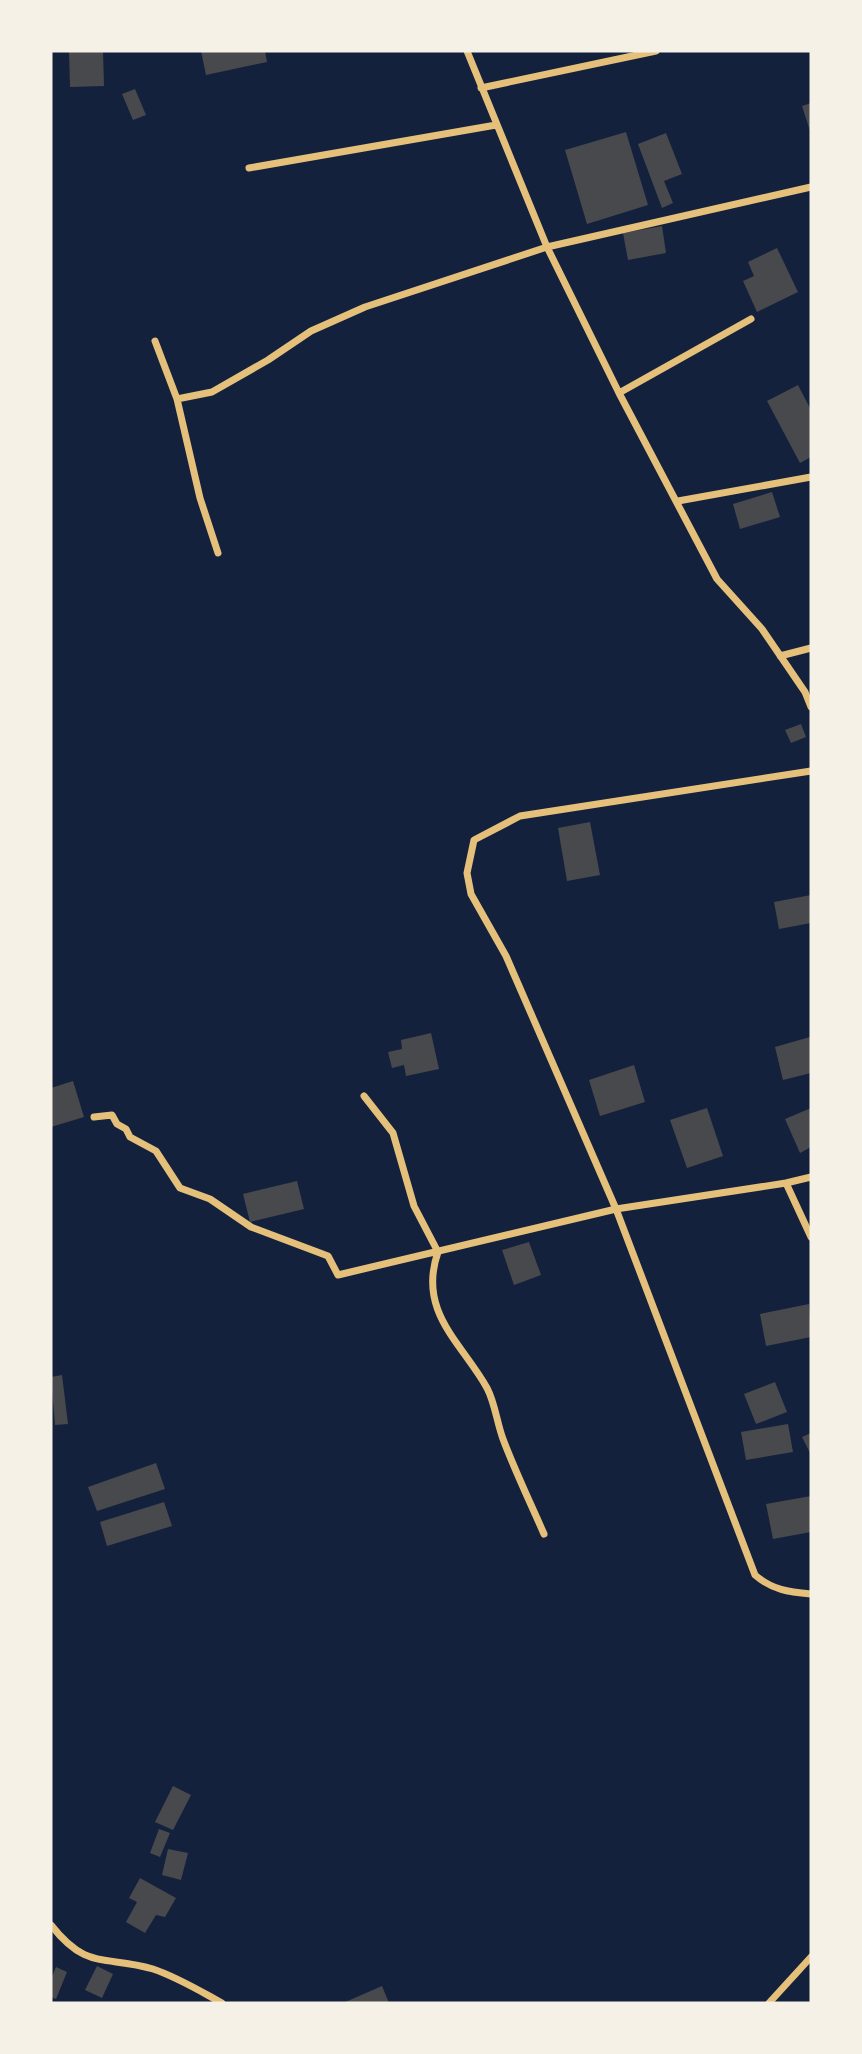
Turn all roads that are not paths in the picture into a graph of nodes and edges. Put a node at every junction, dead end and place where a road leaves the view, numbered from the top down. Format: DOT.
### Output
graph roads {
  1 [pos="467,51"];
  2 [pos="656,51"];
  3 [pos="481,88"];
  4 [pos="496,125"];
  5 [pos="249,168"];
  6 [pos="811,187"];
  7 [pos="547,247"];
  8 [pos="751,319"];
  9 [pos="155,341"];
  10 [pos="619,393"];
  11 [pos="177,399"];
  12 [pos="811,477"];
  13 [pos="678,501"];
  14 [pos="218,553"];
  15 [pos="811,648"];
  16 [pos="780,656"];
  17 [pos="811,707"];
  18 [pos="811,771"];
  19 [pos="364,1096"];
  20 [pos="94,1116"];
  21 [pos="811,1177"];
  22 [pos="786,1183"];
  23 [pos="617,1209"];
  24 [pos="811,1237"];
  25 [pos="438,1252"];
  26 [pos="544,1534"];
  27 [pos="811,1594"];
  28 [pos="51,1925"];
  29 [pos="811,1957"];
  30 [pos="222,2003"];
  31 [pos="769,2003"];
  1 -- 3 [label="street"];
  2 -- 3 [label="street"];
  3 -- 4 [label="street"];
  4 -- 5 [label="street"];
  4 -- 7 [label="street"];
  6 -- 7 [label="street"];
  7 -- 10 [label="street"];
  7 -- 11 [label="street"];
  8 -- 10 [label="street"];
  9 -- 11 [label="street"];
  10 -- 13 [label="street"];
  11 -- 14 [label="street"];
  12 -- 13 [label="street"];
  13 -- 16 [label="street"];
  15 -- 16 [label="street"];
  16 -- 17 [label="street"];
  18 -- 23 [label="street"];
  19 -- 25 [label="street"];
  20 -- 25 [label="street"];
  21 -- 22 [label="street"];
  22 -- 23 [label="street"];
  22 -- 24 [label="street"];
  23 -- 25 [label="street"];
  23 -- 27 [label="street"];
  25 -- 26 [label="street"];
  28 -- 30 [label="street"];
  29 -- 31 [label="street"];
}
